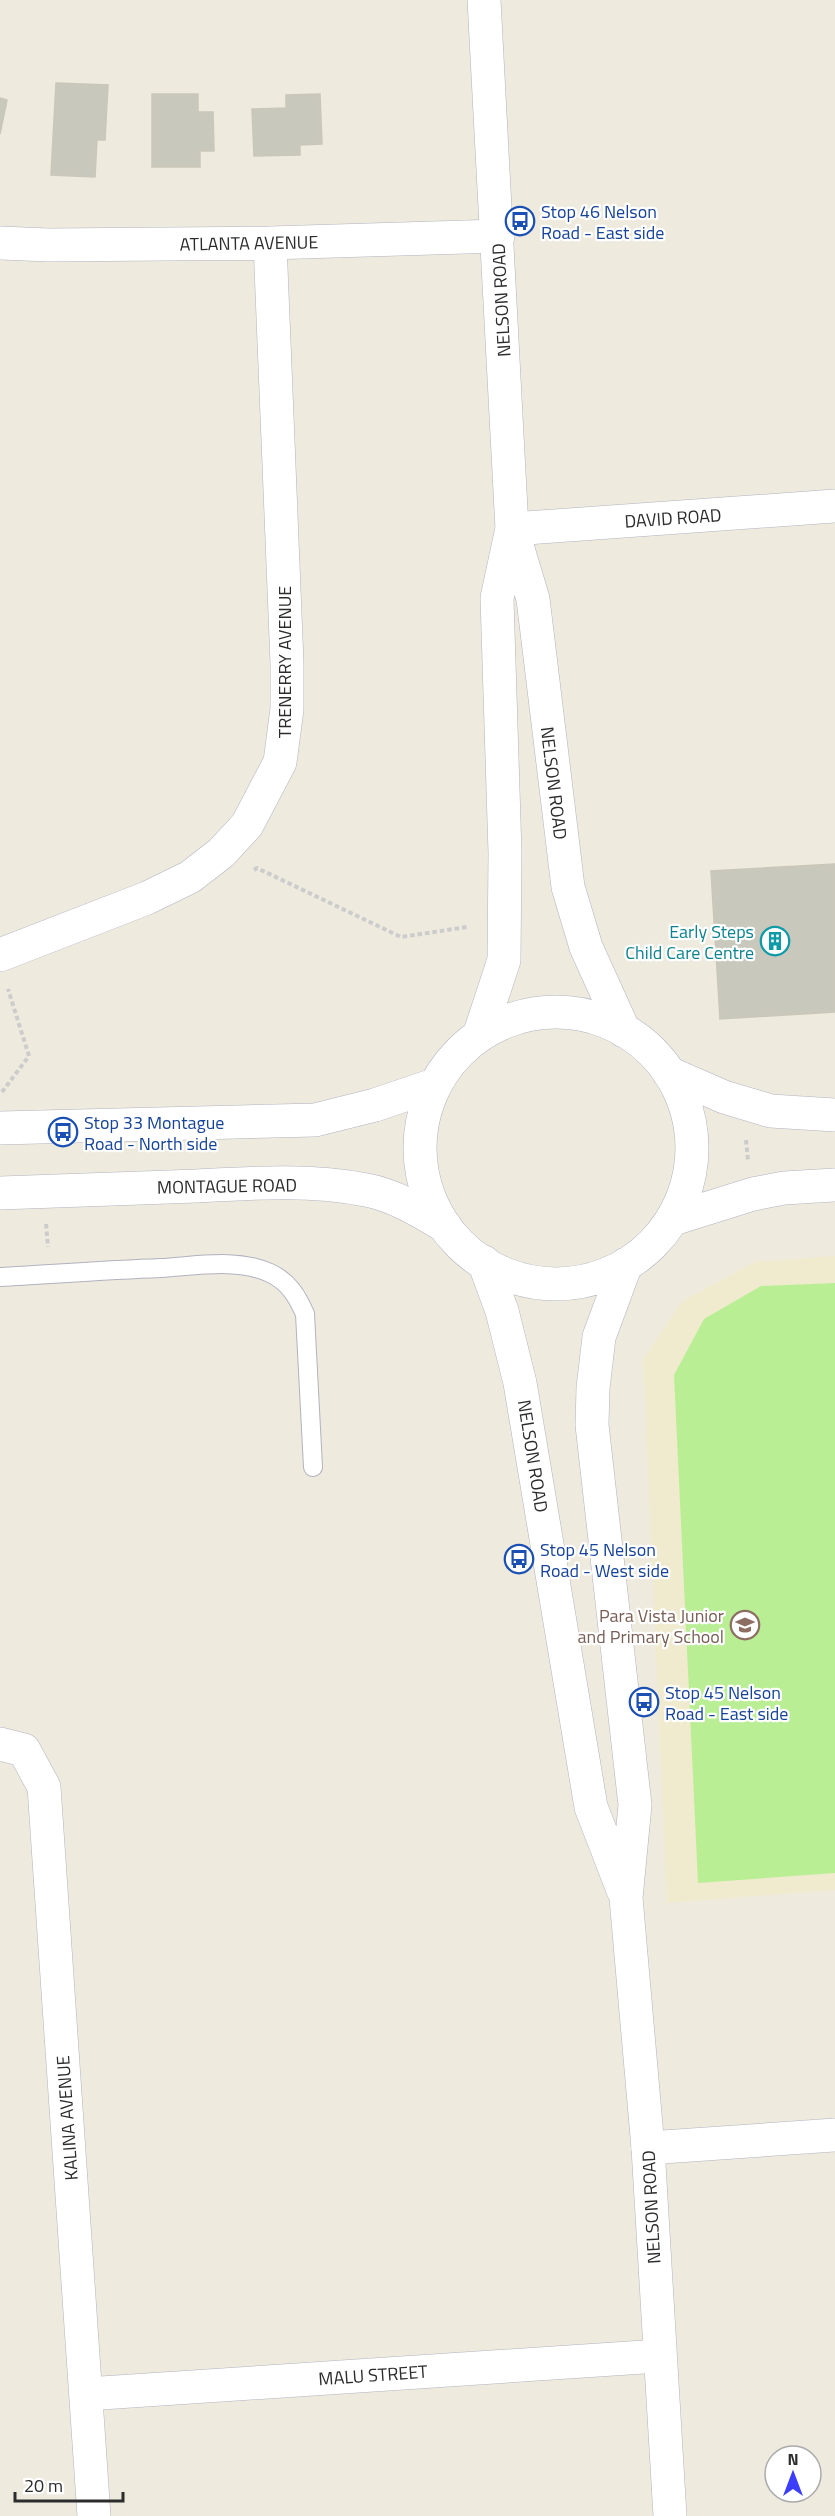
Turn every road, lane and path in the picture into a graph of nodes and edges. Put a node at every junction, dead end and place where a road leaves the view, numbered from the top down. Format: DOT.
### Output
graph roads {
  1 [pos="484,0"];
  2 [pos="498,236"];
  3 [pos="0,243"];
  4 [pos="270,243"];
  5 [pos="835,506"];
  6 [pos="512,529"];
  7 [pos="248,874"];
  8 [pos="467,927"];
  9 [pos="2,967"];
  10 [pos="624,1030"];
  11 [pos="479,1036"];
  12 [pos="669,1073"];
  13 [pos="434,1084"];
  14 [pos="0,1093"];
  15 [pos="835,1115"];
  16 [pos="0,1128"];
  17 [pos="745,1136"];
  18 [pos="750,1169"];
  19 [pos="835,1185"];
  20 [pos="0,1194"];
  21 [pos="45,1215"];
  22 [pos="673,1219"];
  23 [pos="445,1226"];
  24 [pos="48,1250"];
  25 [pos="484,1262"];
  26 [pos="626,1264"];
  27 [pos="0,1278"];
  28 [pos="313,1467"];
  29 [pos="0,1744"];
  30 [pos="626,1898"];
  31 [pos="835,2134"];
  32 [pos="648,2148"];
  33 [pos="659,2356"];
  34 [pos="86,2394"];
  35 [pos="94,2516"];
  36 [pos="670,2516"];
  1 -- 2 [label="main road, NELSON ROAD"];
  2 -- 4 [label="main road, ATLANTA AVENUE"];
  2 -- 6 [label="main road, NELSON ROAD"];
  3 -- 4 [label="main road, ATLANTA AVENUE"];
  4 -- 9 [label="main road, TRENERRY AVENUE"];
  5 -- 6 [label="main road, DAVID ROAD"];
  6 -- 10 [label="main road, NELSON ROAD"];
  6 -- 11 [label="main road, NELSON ROAD"];
  7 -- 8 [label="path"];
  9 -- 14 [label="path"];
  10 -- 11 [label="main road"];
  10 -- 12 [label="main road"];
  11 -- 13 [label="main road"];
  12 -- 15 [label="main road"];
  12 -- 22 [label="main road"];
  13 -- 16 [label="main road"];
  13 -- 23 [label="main road"];
  17 -- 18 [label="path"];
  19 -- 22 [label="main road"];
  20 -- 23 [label="main road, MONTAGUE ROAD"];
  21 -- 24 [label="path"];
  22 -- 26 [label="main road"];
  23 -- 25 [label="main road"];
  25 -- 26 [label="main road"];
  25 -- 30 [label="main road, NELSON ROAD"];
  26 -- 30 [label="main road, NELSON ROAD"];
  27 -- 28 [label="lane"];
  29 -- 34 [label="main road, KALINA AVENUE"];
  30 -- 32 [label="main road, NELSON ROAD"];
  31 -- 32 [label="main road"];
  32 -- 33 [label="main road, NELSON ROAD"];
  33 -- 34 [label="main road, MALU STREET"];
  33 -- 36 [label="main road, NELSON ROAD"];
  34 -- 35 [label="main road, KALINA AVENUE"];
}
